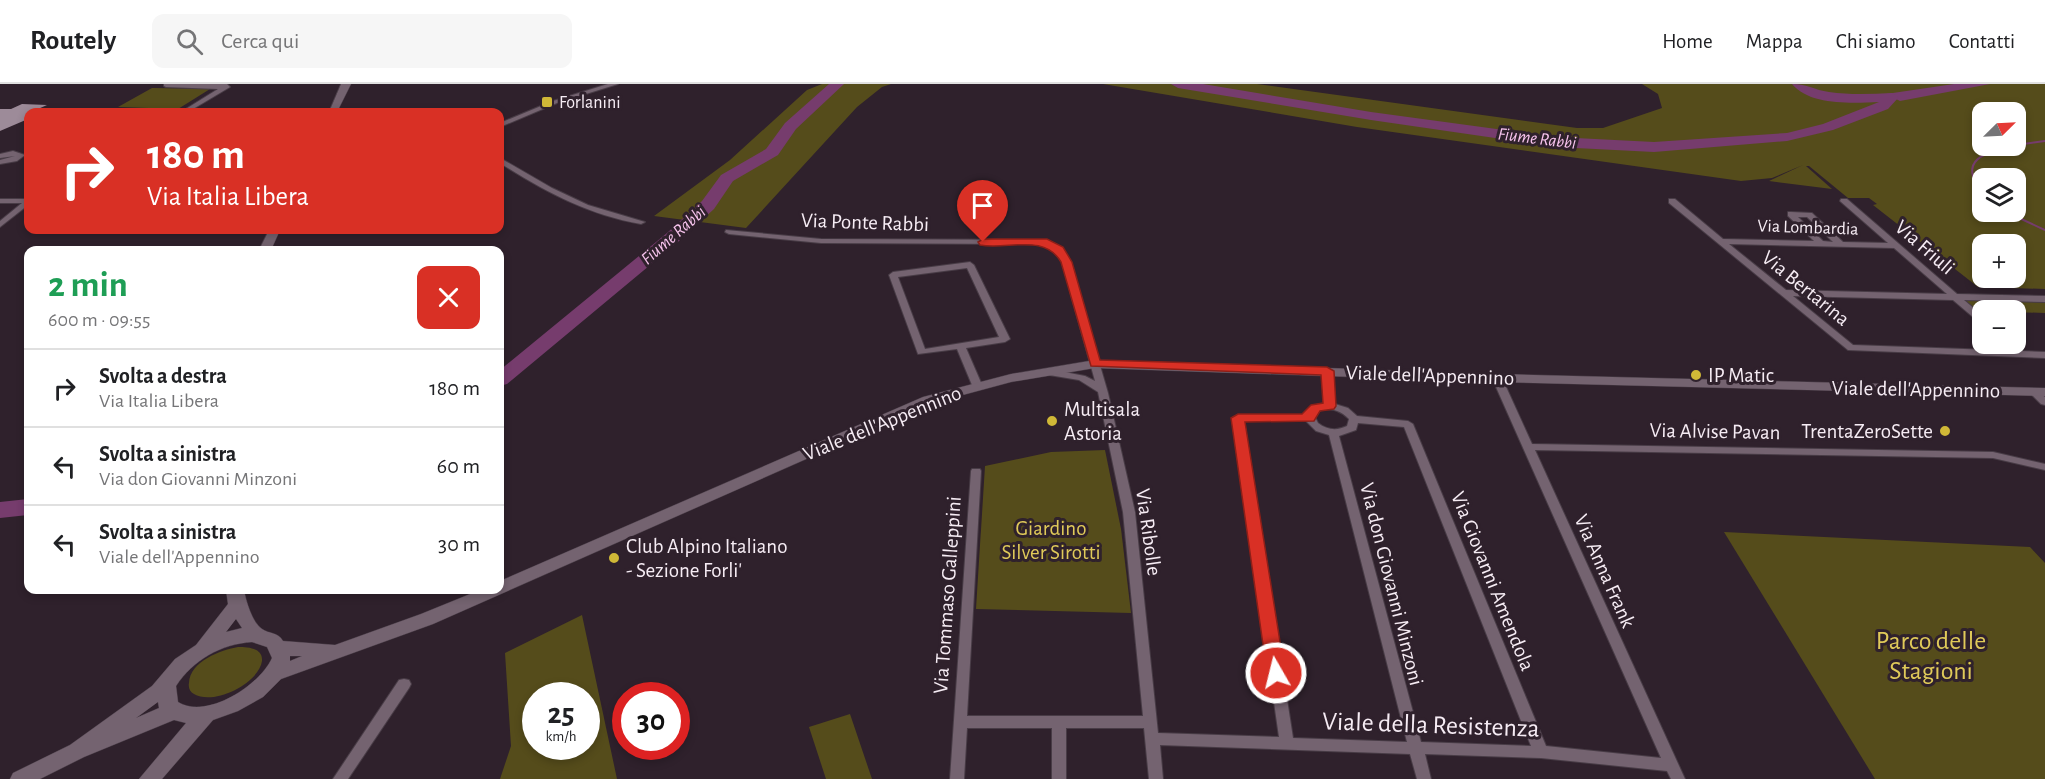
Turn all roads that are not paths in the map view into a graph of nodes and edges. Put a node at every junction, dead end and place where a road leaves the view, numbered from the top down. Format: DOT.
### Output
graph roads {
  1 [pos="346,84"];
  2 [pos="615,84"];
  3 [pos="166,85"];
  4 [pos="229,85"];
  5 [pos="191,108"];
  6 [pos="335,108"];
  7 [pos="504,123"];
  8 [pos="24,155"];
  9 [pos="1,159"];
  10 [pos="504,162"];
  11 [pos="0,201"];
  12 [pos="24,201"];
  13 [pos="1672,201"];
  14 [pos="1844,201"];
  15 [pos="24,204"];
  16 [pos="641,222"];
  17 [pos="0,225"];
  18 [pos="729,232"];
  19 [pos="1719,240"];
  20 [pos="1821,244"];
  21 [pos="1840,244"];
  22 [pos="1896,246"];
  23 [pos="1784,293"];
  24 [pos="1954,297"];
  25 [pos="2045,299"];
  26 [pos="1972,312"];
  27 [pos="960,346"];
  28 [pos="1972,352"];
  29 [pos="2023,354"];
  30 [pos="2045,355"];
  31 [pos="1095,364"];
  32 [pos="1043,371"];
  33 [pos="1327,371"];
  34 [pos="1497,378"];
  35 [pos="977,385"];
  36 [pos="1102,390"];
  37 [pos="2041,395"];
  38 [pos="1330,406"];
  39 [pos="1309,418"];
  40 [pos="1354,419"];
  41 [pos="1333,432"];
  42 [pos="1527,447"];
  43 [pos="2045,467"];
  44 [pos="976,471"];
  45 [pos="504,586"];
  46 [pos="487,594"];
  47 [pos="236,597"];
  48 [pos="256,635"];
  49 [pos="279,648"];
  50 [pos="202,649"];
  51 [pos="334,651"];
  52 [pos="274,674"];
  53 [pos="404,684"];
  54 [pos="166,685"];
  55 [pos="174,711"];
  56 [pos="206,714"];
  57 [pos="1059,721"];
  58 [pos="960,722"];
  59 [pos="1151,722"];
  60 [pos="1153,740"];
  61 [pos="1287,743"];
  62 [pos="1414,748"];
  63 [pos="76,751"];
  64 [pos="1541,752"];
  65 [pos="1671,765"];
  66 [pos="20,779"];
  67 [pos="149,779"];
  68 [pos="340,779"];
  69 [pos="957,779"];
  70 [pos="1059,779"];
  71 [pos="1156,779"];
  72 [pos="1424,779"];
  73 [pos="1678,779"];
  1 -- 6 [label="main road"];
  2 -- 7 [label="street"];
  3 -- 4 [label="street"];
  4 -- 5 [label="street"];
  8 -- 9 [label="street"];
  10 -- 16 [label="street"];
  11 -- 12 [label="street"];
  13 -- 19 [label="street, Via Bertarina"];
  14 -- 22 [label="street, Via Friuli"];
  15 -- 17 [label="street"];
  18 -- 31 [label="street, Via Ponte Rabbi"];
  19 -- 20 [label="street, Via Lombardia"];
  19 -- 23 [label="street, Via Bertarina"];
  20 -- 21 [label="street, Via Lombardia"];
  20 -- 21 [label="street"];
  21 -- 22 [label="street, Via Lombardia"];
  22 -- 24 [label="street, Via Friuli"];
  23 -- 24 [label="street"];
  23 -- 28 [label="street, Via Bertarina"];
  24 -- 25 [label="street"];
  24 -- 26 [label="street, Via Friuli"];
  27 -- 27 [label="street"];
  27 -- 35 [label="street"];
  29 -- 30 [label="street, Via Bertarina"];
  31 -- 32 [label="main road, Viale dell'Appennino"];
  31 -- 33 [label="main road, Viale dell'Appennino"];
  31 -- 36 [label="street, Via Ribolle"];
  32 -- 35 [label="main road, Viale dell'Appennino"];
  32 -- 36 [label="street"];
  33 -- 34 [label="main road, Viale dell'Appennino"];
  33 -- 38 [label="street"];
  34 -- 37 [label="main road, Viale dell'Appennino"];
  34 -- 42 [label="street, Via Anna Frank"];
  35 -- 45 [label="main road, Viale dell'Appennino"];
  36 -- 59 [label="street, Via Ribolle"];
  38 -- 39 [label="street"];
  38 -- 40 [label="street"];
  39 -- 41 [label="street"];
  39 -- 61 [label="street"];
  40 -- 41 [label="street"];
  40 -- 64 [label="street, Via Giovanni Amendola"];
  41 -- 62 [label="street, Via don Giovanni Minzoni"];
  42 -- 43 [label="street, Via Alvise Pavan"];
  42 -- 65 [label="street, Via Anna Frank"];
  44 -- 58 [label="street, Via Tommaso Galleppini"];
  46 -- 51 [label="main road, Viale dell'Appennino"];
  47 -- 48 [label="main road"];
  47 -- 50 [label="main road"];
  48 -- 49 [label="main road, Viale dell'Appennino"];
  48 -- 50 [label="main road, Viale dell'Appennino"];
  49 -- 51 [label="main road, Viale dell'Appennino"];
  49 -- 52 [label="main road"];
  50 -- 54 [label="main road, Viale dell'Appennino"];
  51 -- 52 [label="main road, Viale dell'Appennino"];
  52 -- 56 [label="main road, Viale dell'Appennino"];
  53 -- 68 [label="street"];
  54 -- 55 [label="main road"];
  54 -- 63 [label="main road, Viale dell'Appennino"];
  55 -- 56 [label="main road, Viale dell'Appennino"];
  55 -- 63 [label="main road, Viale dell'Appennino"];
  56 -- 67 [label="main road"];
  57 -- 58 [label="street, Via Tommaso Galleppini"];
  57 -- 59 [label="street, Via Tommaso Galleppini"];
  57 -- 70 [label="street"];
  58 -- 69 [label="street, Via Tommaso Galleppini"];
  59 -- 60 [label="street, Via Ribolle"];
  60 -- 61 [label="street, Viale della Resistenza"];
  60 -- 71 [label="street, Via Ribolle"];
  61 -- 62 [label="street, Viale della Resistenza"];
  62 -- 64 [label="street, Viale della Resistenza"];
  62 -- 72 [label="street, Via don Giovanni Minzoni"];
  63 -- 66 [label="main road, Viale dell'Appennino"];
  64 -- 65 [label="street, Viale della Resistenza"];
  65 -- 73 [label="street, Via Anna Frank"];
}
